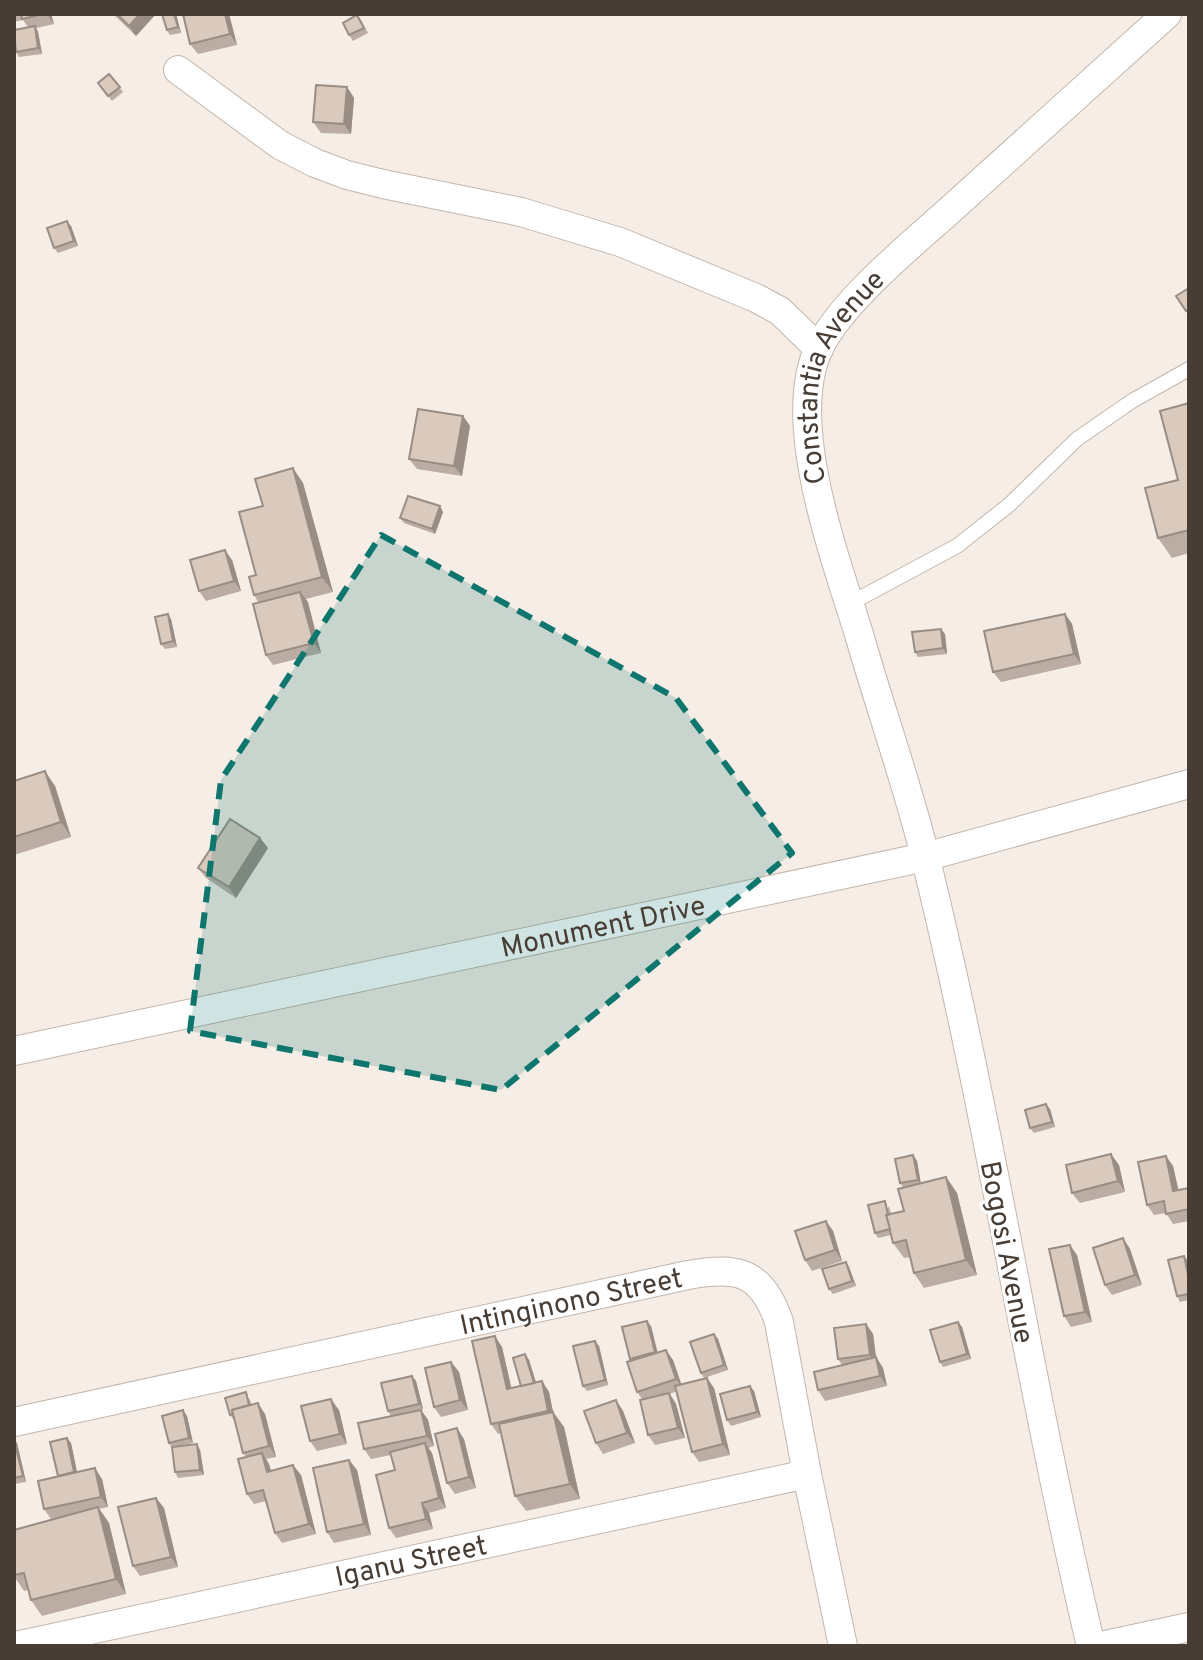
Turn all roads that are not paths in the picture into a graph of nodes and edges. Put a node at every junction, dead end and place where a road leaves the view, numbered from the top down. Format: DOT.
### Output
graph roads {
  1 [pos="1167,14"];
  2 [pos="178,70"];
  3 [pos="819,349"];
  4 [pos="1189,369"];
  5 [pos="849,604"];
  6 [pos="1189,784"];
  7 [pos="925,857"];
  8 [pos="14,1051"];
  9 [pos="14,1422"];
  10 [pos="807,1474"];
  11 [pos="1189,1627"];
  12 [pos="16,1646"];
  13 [pos="843,1646"];
  14 [pos="1091,1646"];
  15 [pos="1101,1646"];
  1 -- 3 [label="street, Constantia Avenue"];
  2 -- 3 [label="street"];
  3 -- 5 [label="street, Constantia Avenue"];
  4 -- 5 [label="lane"];
  5 -- 7 [label="street, Constantia Avenue"];
  6 -- 7 [label="street, Monument Drive"];
  7 -- 8 [label="street, Monument Drive"];
  7 -- 14 [label="street, Bogosi Avenue"];
  9 -- 10 [label="street, Intinginono Street"];
  10 -- 12 [label="street, Iganu Street"];
  10 -- 13 [label="street, Intinginono Street"];
  11 -- 15 [label="street"];
}
